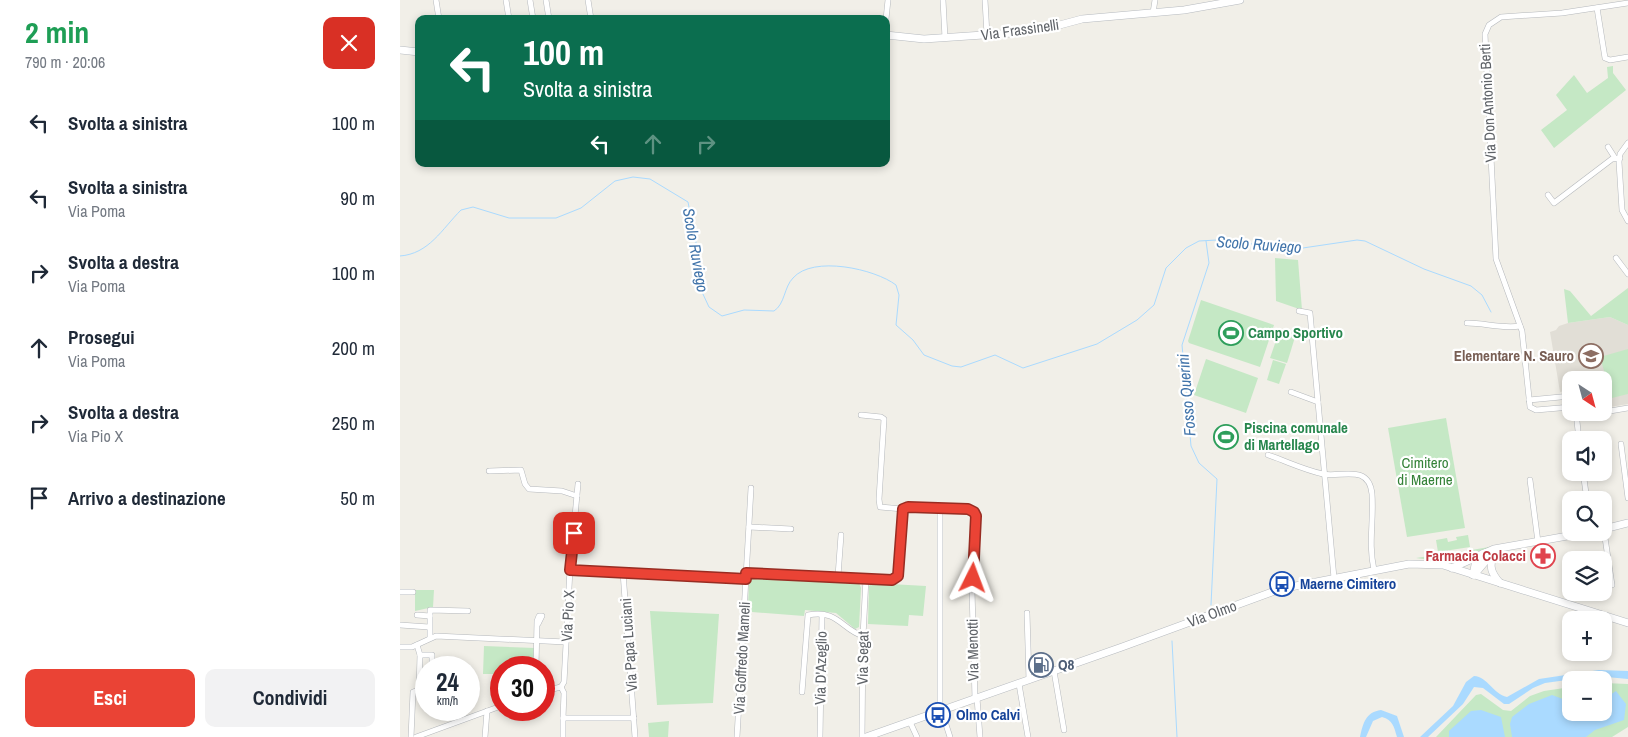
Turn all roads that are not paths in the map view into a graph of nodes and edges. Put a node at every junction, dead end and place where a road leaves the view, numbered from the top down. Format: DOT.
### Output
graph roads {
  1 [pos="436,0"];
  2 [pos="506,0"];
  3 [pos="530,0"];
  4 [pos="546,0"];
  5 [pos="588,0"];
  6 [pos="888,0"];
  7 [pos="943,0"];
  8 [pos="985,0"];
  9 [pos="1155,0"];
  10 [pos="1240,0"];
  11 [pos="1628,3"];
  12 [pos="1597,8"];
  13 [pos="1153,13"];
  14 [pos="438,15"];
  15 [pos="508,15"];
  16 [pos="532,15"];
  17 [pos="548,15"];
  18 [pos="590,15"];
  19 [pos="886,15"];
  20 [pos="890,35"];
  21 [pos="987,35"];
  22 [pos="945,38"];
  23 [pos="400,50"];
  24 [pos="415,52"];
  25 [pos="1628,57"];
  26 [pos="1628,142"];
  27 [pos="1608,146"];
  28 [pos="1618,158"];
  29 [pos="1548,195"];
  30 [pos="1628,221"];
  31 [pos="1616,258"];
  32 [pos="1628,274"];
  33 [pos="1300,311"];
  34 [pos="1467,322"];
  35 [pos="1520,323"];
  36 [pos="1291,392"];
  37 [pos="1562,397"];
  38 [pos="1529,400"];
  39 [pos="1318,402"];
  40 [pos="1562,408"];
  41 [pos="1628,408"];
  42 [pos="1612,411"];
  43 [pos="861,415"];
  44 [pos="1621,444"];
  45 [pos="1268,455"];
  46 [pos="489,471"];
  47 [pos="1326,474"];
  48 [pos="1530,480"];
  49 [pos="578,484"];
  50 [pos="751,488"];
  51 [pos="577,496"];
  52 [pos="1628,498"];
  53 [pos="940,507"];
  54 [pos="903,509"];
  55 [pos="1628,524"];
  56 [pos="749,527"];
  57 [pos="1612,528"];
  58 [pos="790,529"];
  59 [pos="841,535"];
  60 [pos="1562,537"];
  61 [pos="1538,542"];
  62 [pos="1505,548"];
  63 [pos="1498,551"];
  64 [pos="1484,552"];
  65 [pos="1452,568"];
  66 [pos="570,570"];
  67 [pos="1374,570"];
  68 [pos="624,572"];
  69 [pos="1474,575"];
  70 [pos="746,576"];
  71 [pos="838,576"];
  72 [pos="866,578"];
  73 [pos="1334,578"];
  74 [pos="1500,583"];
  75 [pos="400,592"];
  76 [pos="413,592"];
  77 [pos="468,611"];
  78 [pos="1028,613"];
  79 [pos="417,615"];
  80 [pos="822,615"];
  81 [pos="430,616"];
  82 [pos="1628,623"];
  83 [pos="538,624"];
  84 [pos="400,626"];
  85 [pos="429,627"];
  86 [pos="863,636"];
  87 [pos="430,638"];
  88 [pos="538,641"];
  89 [pos="566,642"];
  90 [pos="417,645"];
  91 [pos="400,647"];
  92 [pos="420,655"];
  93 [pos="432,656"];
  94 [pos="537,656"];
  95 [pos="1054,671"];
  96 [pos="1029,680"];
  97 [pos="1019,684"];
  98 [pos="561,688"];
  99 [pos="555,689"];
  100 [pos="415,691"];
  101 [pos="802,692"];
  102 [pos="976,698"];
  103 [pos="490,710"];
  104 [pos="487,711"];
  105 [pos="941,711"];
  106 [pos="564,717"];
  107 [pos="634,718"];
  108 [pos="910,722"];
  109 [pos="1064,730"];
  110 [pos="411,737"];
  111 [pos="416,737"];
  112 [pos="485,737"];
  113 [pos="563,737"];
  114 [pos="635,737"];
  115 [pos="737,737"];
  116 [pos="820,737"];
  117 [pos="864,737"];
  118 [pos="917,737"];
  119 [pos="950,737"];
  120 [pos="980,737"];
  121 [pos="1028,737"];
  1 -- 14 [label="street"];
  2 -- 15 [label="street"];
  3 -- 16 [label="street"];
  4 -- 17 [label="street"];
  5 -- 18 [label="street"];
  6 -- 19 [label="street"];
  7 -- 22 [label="street"];
  8 -- 21 [label="street"];
  9 -- 13 [label="street"];
  10 -- 13 [label="street, Via Frassinelli"];
  11 -- 12 [label="street, Via Don Antonio Berti"];
  12 -- 25 [label="street"];
  12 -- 35 [label="street, Via Don Antonio Berti"];
  13 -- 21 [label="street, Via Frassinelli"];
  20 -- 22 [label="street, Via Frassinelli"];
  21 -- 22 [label="street, Via Frassinelli"];
  23 -- 24 [label="street"];
  26 -- 28 [label="street"];
  27 -- 28 [label="street"];
  28 -- 29 [label="street"];
  28 -- 30 [label="street"];
  31 -- 32 [label="street"];
  33 -- 39 [label="street"];
  34 -- 35 [label="street"];
  35 -- 38 [label="street, Via Don Antonio Berti"];
  36 -- 39 [label="street"];
  37 -- 38 [label="street"];
  38 -- 40 [label="street"];
  39 -- 47 [label="street"];
  41 -- 42 [label="street"];
  43 -- 54 [label="street"];
  44 -- 52 [label="street"];
  45 -- 47 [label="street"];
  46 -- 51 [label="street"];
  47 -- 67 [label="street"];
  47 -- 73 [label="street"];
  48 -- 61 [label="street"];
  49 -- 51 [label="street, Via Pio X"];
  50 -- 56 [label="street, Via Goffredo Mameli"];
  51 -- 66 [label="street, Via Pio X"];
  53 -- 54 [label="street"];
  53 -- 102 [label="street, Via Menotti"];
  53 -- 105 [label="street"];
  54 -- 72 [label="street"];
  55 -- 57 [label="street"];
  56 -- 58 [label="street"];
  56 -- 70 [label="street, Via Goffredo Mameli"];
  59 -- 71 [label="street"];
  60 -- 61 [label="street"];
  61 -- 62 [label="street"];
  62 -- 63 [label="street"];
  62 -- 64 [label="street"];
  63 -- 69 [label="street"];
  63 -- 74 [label="street"];
  64 -- 65 [label="street"];
  64 -- 69 [label="street"];
  65 -- 67 [label="street, Via Olmo"];
  65 -- 69 [label="street, Via Olmo"];
  66 -- 68 [label="street"];
  66 -- 89 [label="street, Via Pio X"];
  67 -- 73 [label="street, Via Olmo"];
  68 -- 70 [label="street"];
  68 -- 107 [label="street, Via Papa Luciani"];
  69 -- 74 [label="street, Via Olmo"];
  70 -- 71 [label="street"];
  70 -- 115 [label="street, Via Goffredo Mameli"];
  71 -- 72 [label="street"];
  72 -- 86 [label="street, Via Segat"];
  73 -- 95 [label="street, Via Olmo"];
  74 -- 82 [label="street, Via Olmo"];
  75 -- 76 [label="street"];
  77 -- 81 [label="street"];
  78 -- 96 [label="street"];
  79 -- 81 [label="street"];
  80 -- 86 [label="street, Via D'Azeglio"];
  80 -- 101 [label="street"];
  80 -- 116 [label="street, Via D'Azeglio"];
  81 -- 85 [label="street"];
  83 -- 88 [label="street"];
  84 -- 85 [label="street"];
  85 -- 87 [label="street"];
  86 -- 117 [label="street, Via Segat"];
  87 -- 88 [label="street"];
  87 -- 90 [label="street"];
  88 -- 89 [label="street"];
  88 -- 94 [label="street"];
  89 -- 98 [label="street, Via Pio X"];
  90 -- 91 [label="street"];
  90 -- 92 [label="street"];
  92 -- 93 [label="street"];
  95 -- 96 [label="street, Via Olmo"];
  95 -- 109 [label="street"];
  96 -- 97 [label="street, Via Olmo"];
  97 -- 102 [label="street, Via Olmo"];
  97 -- 121 [label="street"];
  98 -- 99 [label="street"];
  98 -- 106 [label="street, Via Pio X"];
  100 -- 110 [label="street"];
  102 -- 105 [label="street, Via Olmo"];
  102 -- 120 [label="street, Via Menotti"];
  103 -- 104 [label="street"];
  104 -- 111 [label="street"];
  104 -- 112 [label="street"];
  105 -- 108 [label="street, Via Olmo"];
  105 -- 119 [label="street"];
  106 -- 107 [label="street"];
  106 -- 113 [label="street, Via Pio X"];
  107 -- 114 [label="street, Via Papa Luciani"];
  108 -- 117 [label="street, Via Olmo"];
  108 -- 118 [label="street"];
}
